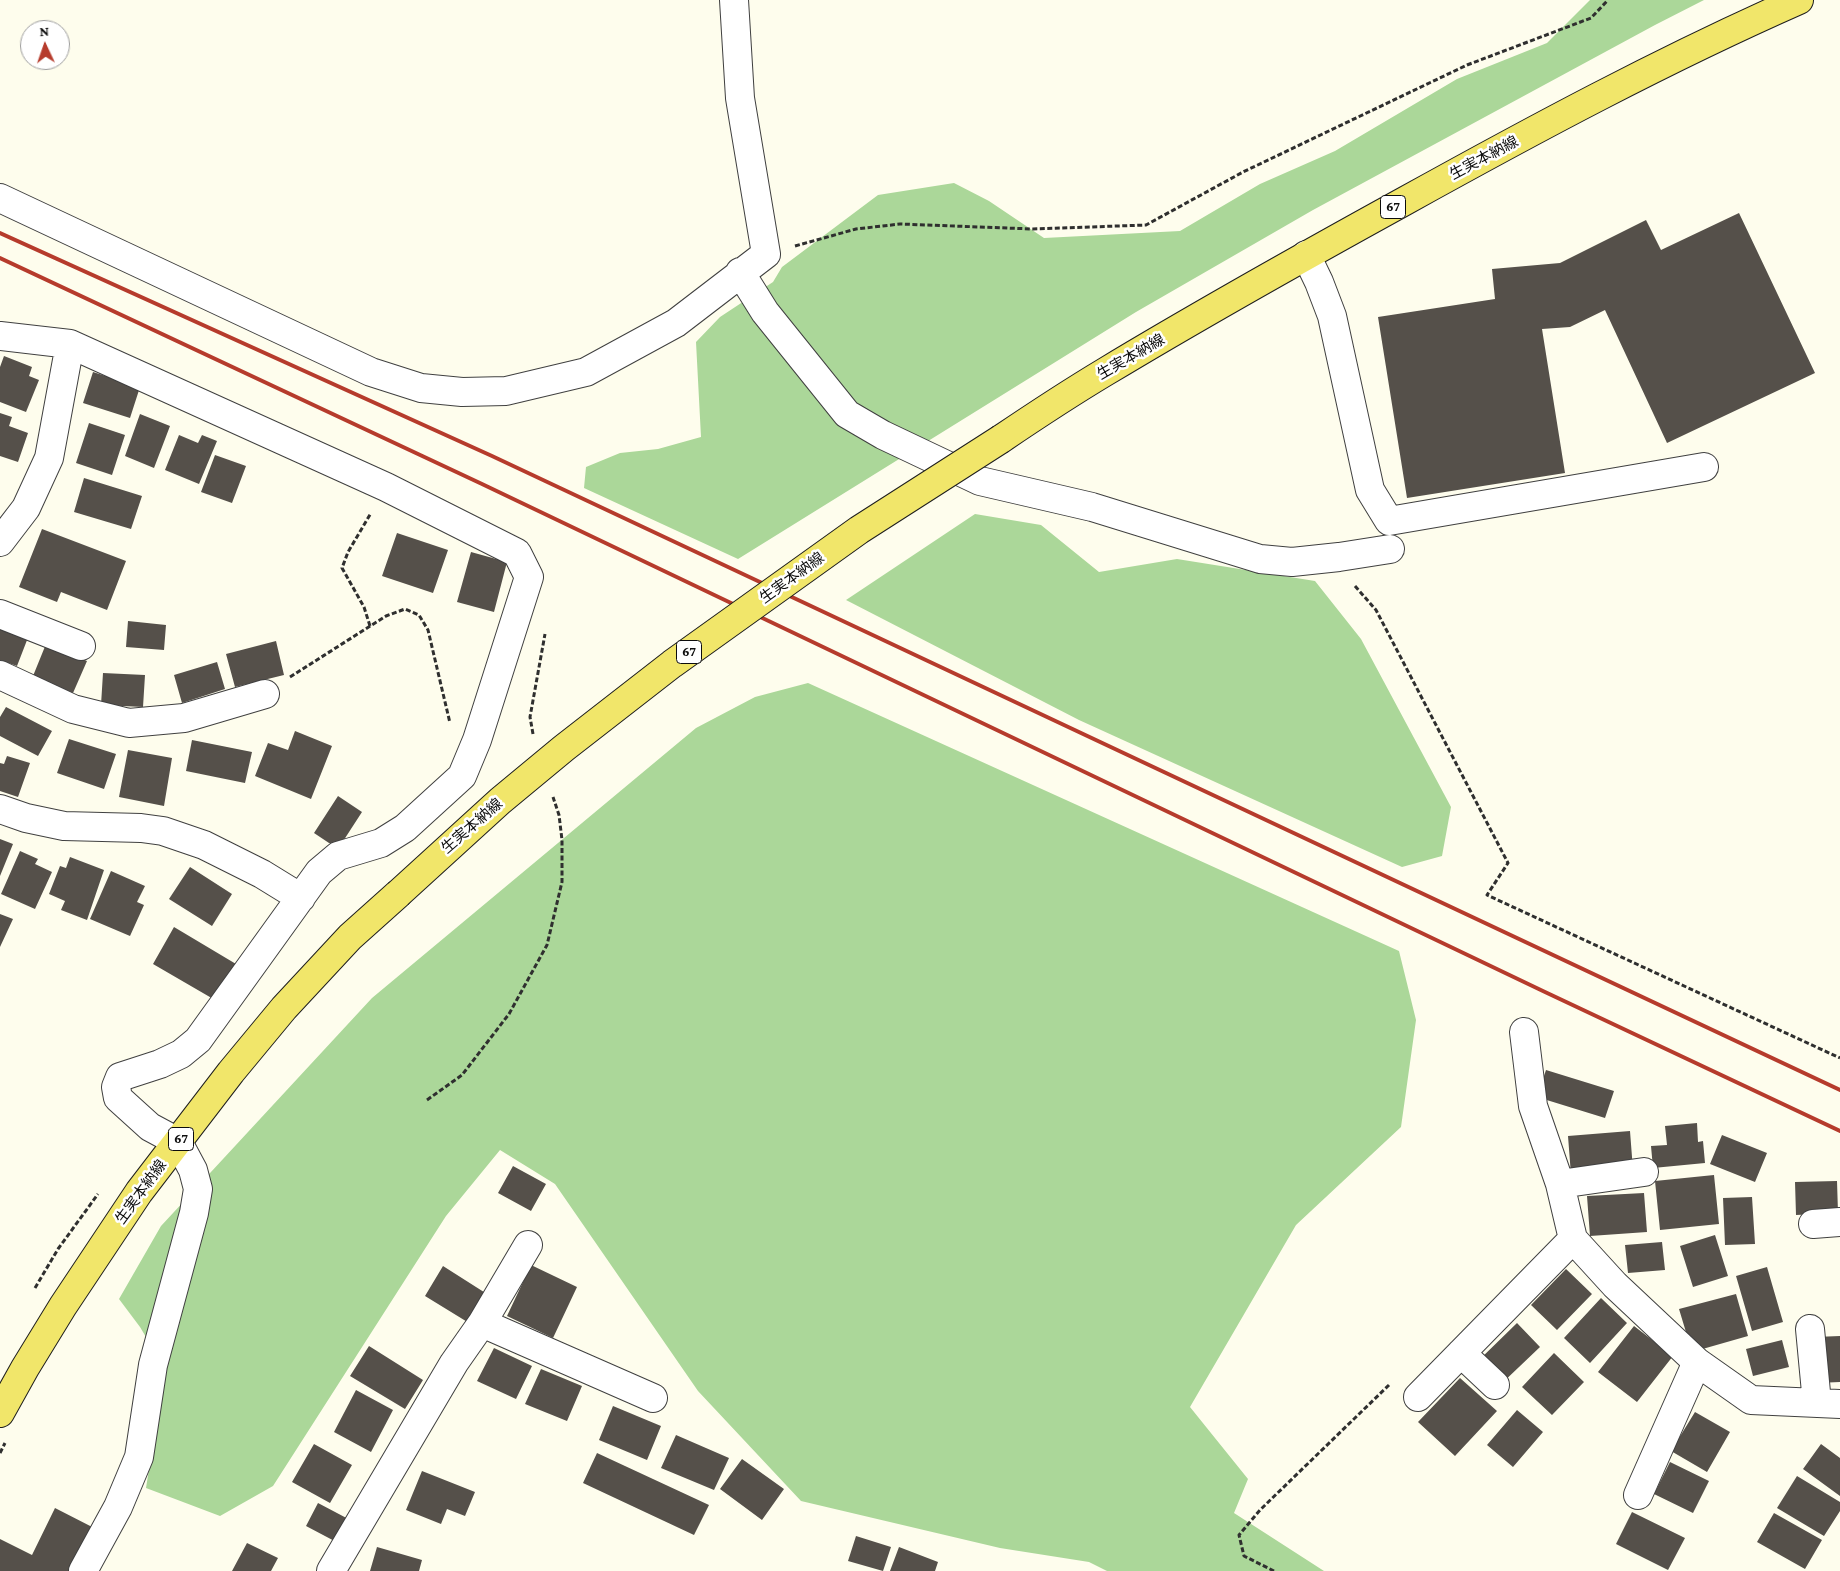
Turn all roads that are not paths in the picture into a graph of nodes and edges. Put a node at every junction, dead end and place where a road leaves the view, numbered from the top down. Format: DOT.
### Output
graph roads {
  1 [pos="734,0"];
  2 [pos="1799,0"];
  3 [pos="0,198"];
  4 [pos="1306,255"];
  5 [pos="740,272"];
  6 [pos="0,336"];
  7 [pos="70,344"];
  8 [pos="1704,468"];
  9 [pos="0,542"];
  10 [pos="1390,549"];
  11 [pos="0,614"];
  12 [pos="81,646"];
  13 [pos="0,675"];
  14 [pos="265,694"];
  15 [pos="0,809"];
  16 [pos="301,898"];
  17 [pos="1524,1032"];
  18 [pos="178,1142"];
  19 [pos="1644,1172"];
  20 [pos="1560,1184"];
  21 [pos="1840,1222"];
  22 [pos="1813,1224"];
  23 [pos="1573,1238"];
  24 [pos="528,1245"];
  25 [pos="482,1323"];
  26 [pos="1810,1329"];
  27 [pos="1461,1353"];
  28 [pos="1697,1362"];
  29 [pos="1495,1385"];
  30 [pos="1418,1397"];
  31 [pos="653,1398"];
  32 [pos="1828,1404"];
  33 [pos="0,1413"];
  34 [pos="1638,1495"];
  35 [pos="83,1571"];
  36 [pos="330,1571"];
  1 -- 5 [label="street"];
  2 -- 4 [label="main road, 生実本納線 / 67"];
  3 -- 5 [label="street"];
  4 -- 8 [label="street"];
  4 -- 18 [label="main road, 生実本納線 / 67, bridge"];
  5 -- 10 [label="street"];
  6 -- 7 [label="street"];
  7 -- 9 [label="street"];
  7 -- 16 [label="street"];
  11 -- 12 [label="street"];
  13 -- 14 [label="street"];
  15 -- 16 [label="street"];
  16 -- 18 [label="street"];
  17 -- 20 [label="street"];
  18 -- 33 [label="main road, 生実本納線 / 67"];
  18 -- 35 [label="street"];
  19 -- 20 [label="street"];
  20 -- 23 [label="street"];
  21 -- 22 [label="street"];
  23 -- 27 [label="street"];
  23 -- 28 [label="street"];
  24 -- 25 [label="street"];
  25 -- 31 [label="street"];
  25 -- 36 [label="street"];
  26 -- 32 [label="street"];
  27 -- 29 [label="street"];
  27 -- 30 [label="street"];
  28 -- 32 [label="street"];
  28 -- 34 [label="street"];
}
